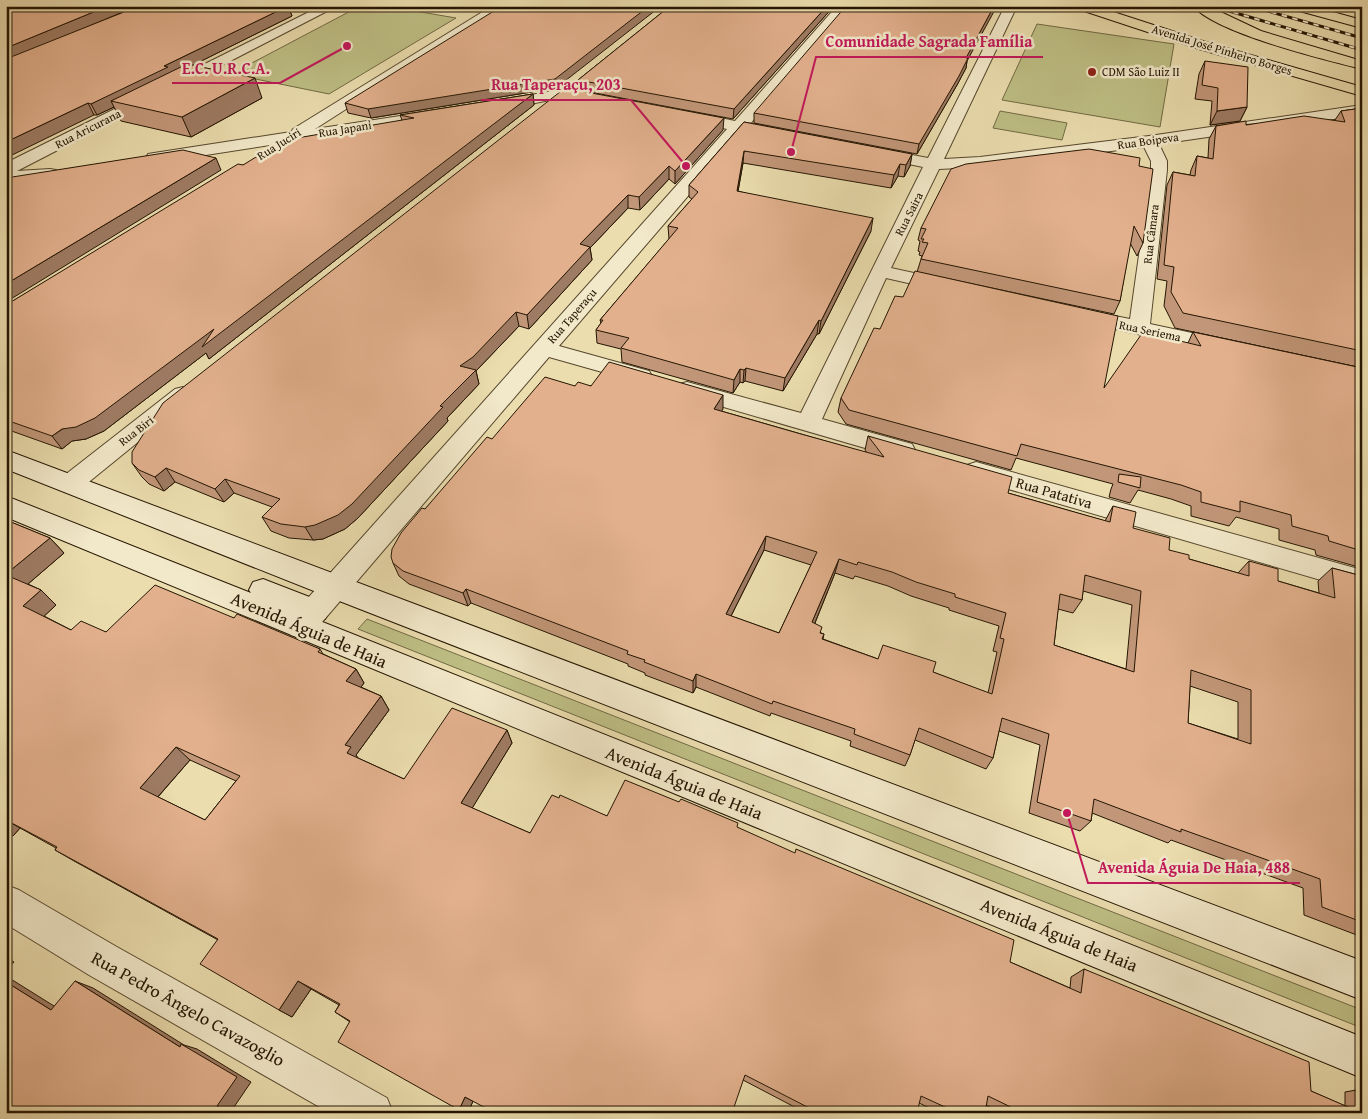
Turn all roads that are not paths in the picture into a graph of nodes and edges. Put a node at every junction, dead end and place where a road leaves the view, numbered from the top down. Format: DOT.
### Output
graph roads {
  1 [pos="331,6"];
  2 [pos="501,6"];
  3 [pos="844,6"];
  4 [pos="1012,6"];
  5 [pos="1082,6"];
  6 [pos="1125,6"];
  7 [pos="1199,6"];
  8 [pos="1296,6"];
  9 [pos="1319,6"];
  10 [pos="296,11"];
  11 [pos="315,15"];
  12 [pos="1362,18"];
  13 [pos="1362,24"];
  14 [pos="1218,32"];
  15 [pos="1362,66"];
  16 [pos="1362,75"];
  17 [pos="586,76"];
  18 [pos="1362,85"];
  19 [pos="1362,92"];
  20 [pos="564,93"];
  21 [pos="612,102"];
  22 [pos="480,108"];
  23 [pos="1362,110"];
  24 [pos="451,113"];
  25 [pos="670,113"];
  26 [pos="533,118"];
  27 [pos="737,126"];
  28 [pos="790,136"];
  29 [pos="290,137"];
  30 [pos="1149,141"];
  31 [pos="857,149"];
  32 [pos="256,158"];
  33 [pos="135,161"];
  34 [pos="934,164"];
  35 [pos="6,170"];
  36 [pos="67,172"];
  37 [pos="6,177"];
  38 [pos="880,271"];
  39 [pos="966,290"];
  40 [pos="1062,311"];
  41 [pos="1139,328"];
  42 [pos="544,349"];
  43 [pos="1246,352"];
  44 [pos="196,384"];
  45 [pos="808,423"];
  46 [pos="922,455"];
  47 [pos="6,458"];
  48 [pos="950,464"];
  49 [pos="70,484"];
  50 [pos="6,506"];
  51 [pos="1362,581"];
  52 [pos="317,608"];
  53 [pos="6,903"];
  54 [pos="1362,981"];
  55 [pos="1362,1058"];
  56 [pos="372,1113"];
  1 -- 11 [label="street, Rua Aricurana"];
  2 -- 29 [label="street, Rua Juciri"];
  3 -- 27 [label="street, Rua Taperaçu"];
  4 -- 34 [label="street, Rua Saira"];
  5 -- 19 [label="main road, Avenida José Pinheiro Borges"];
  6 -- 18 [label="main road"];
  7 -- 15 [label="main road"];
  8 -- 13 [label="main road"];
  9 -- 12 [label="main road"];
  10 -- 11 [label="street"];
  11 -- 35 [label="street, Rua Aricurana"];
  14 -- 16 [label="main road, Avenida José Pinheiro Borges"];
  17 -- 20 [label="street"];
  20 -- 21 [label="street"];
  20 -- 22 [label="street"];
  20 -- 26 [label="street"];
  23 -- 30 [label="street, Rua Boipeva"];
  24 -- 29 [label="street, Rua Japani"];
  25 -- 27 [label="street"];
  27 -- 28 [label="street"];
  27 -- 42 [label="street, Rua Taperaçu"];
  29 -- 32 [label="street, Rua Juciri"];
  29 -- 33 [label="street, Rua Japani"];
  30 -- 34 [label="street, Rua Boipeva"];
  30 -- 41 [label="street, Rua Câmara"];
  31 -- 34 [label="street, Rua Boipeva"];
  34 -- 38 [label="street, Rua Saira"];
  36 -- 37 [label="street"];
  38 -- 39 [label="street"];
  38 -- 45 [label="street, Rua Saira"];
  40 -- 41 [label="street, Rua Seriema"];
  41 -- 43 [label="street, Rua Seriema"];
  42 -- 45 [label="street"];
  42 -- 52 [label="street, Rua Taperaçu"];
  44 -- 49 [label="street, Rua Biri"];
  45 -- 46 [label="street"];
  47 -- 49 [label="street, Avenida Águia de Haia"];
  48 -- 51 [label="street, Rua Patativa"];
  49 -- 52 [label="street, Avenida Águia de Haia"];
  50 -- 52 [label="street"];
  52 -- 54 [label="street, Avenida Águia de Haia"];
  52 -- 55 [label="street, Avenida Águia de Haia"];
  53 -- 56 [label="street, Rua Pedro Ângelo Cavazoglio"];
}
